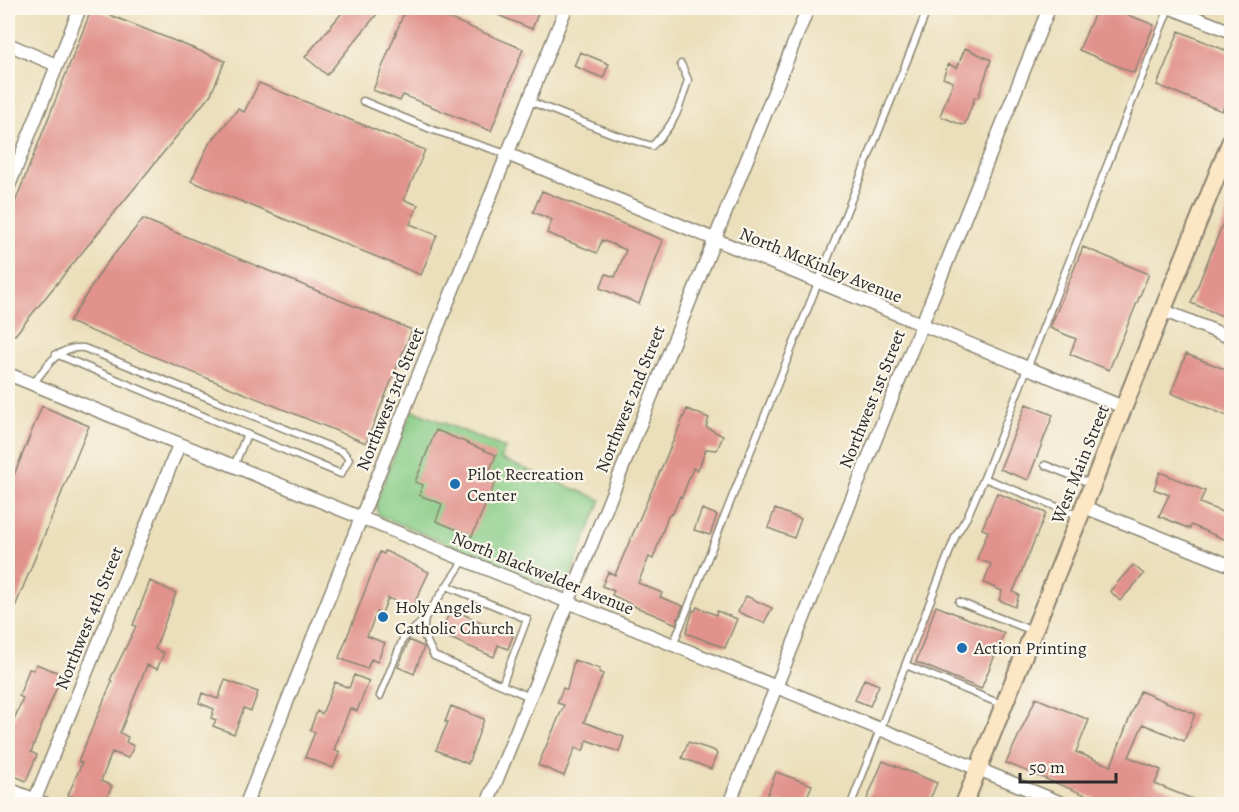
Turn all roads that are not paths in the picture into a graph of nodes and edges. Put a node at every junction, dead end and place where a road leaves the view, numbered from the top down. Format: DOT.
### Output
graph roads {
  1 [pos="80,8"];
  2 [pos="566,8"];
  3 [pos="808,8"];
  4 [pos="928,8"];
  5 [pos="1049,8"];
  6 [pos="1170,8"];
  7 [pos="1232,32"];
  8 [pos="8,44"];
  9 [pos="681,64"];
  10 [pos="56,65"];
  11 [pos="363,101"];
  12 [pos="528,101"];
  13 [pos="1232,138"];
  14 [pos="507,154"];
  15 [pos="8,188"];
  16 [pos="714,241"];
  17 [pos="818,283"];
  18 [pos="1162,310"];
  19 [pos="921,325"];
  20 [pos="1232,338"];
  21 [pos="56,354"];
  22 [pos="1025,369"];
  23 [pos="8,374"];
  24 [pos="32,385"];
  25 [pos="1123,407"];
  26 [pos="247,434"];
  27 [pos="178,445"];
  28 [pos="1045,465"];
  29 [pos="234,466"];
  30 [pos="984,478"];
  31 [pos="1093,484"];
  32 [pos="1082,512"];
  33 [pos="362,518"];
  34 [pos="465,560"];
  35 [pos="1232,566"];
  36 [pos="447,586"];
  37 [pos="959,602"];
  38 [pos="567,603"];
  39 [pos="425,618"];
  40 [pos="1033,632"];
  41 [pos="673,645"];
  42 [pos="906,665"];
  43 [pos="502,685"];
  44 [pos="776,687"];
  45 [pos="380,696"];
  46 [pos="530,697"];
  47 [pos="1004,705"];
  48 [pos="881,730"];
  49 [pos="978,770"];
  50 [pos="8,789"];
  51 [pos="38,803"];
  52 [pos="246,804"];
  53 [pos="487,804"];
  54 [pos="729,804"];
  55 [pos="851,804"];
  56 [pos="964,804"];
  57 [pos="1064,804"];
  1 -- 10 [label="street"];
  2 -- 12 [label="street, Northwest 3rd Street"];
  3 -- 16 [label="street, Northwest 2nd Street"];
  4 -- 17 [label="lane"];
  5 -- 19 [label="street, Northwest 1st Street"];
  6 -- 7 [label="street"];
  6 -- 22 [label="lane"];
  8 -- 10 [label="street"];
  9 -- 12 [label="lane"];
  10 -- 15 [label="street"];
  11 -- 14 [label="lane"];
  12 -- 14 [label="street, Northwest 3rd Street"];
  13 -- 18 [label="main road, West Main Street"];
  14 -- 16 [label="street, North McKinley Avenue"];
  14 -- 33 [label="street, Northwest 3rd Street"];
  16 -- 17 [label="street, North McKinley Avenue"];
  16 -- 38 [label="street, Northwest 2nd Street"];
  17 -- 19 [label="street, North McKinley Avenue"];
  17 -- 41 [label="lane"];
  18 -- 20 [label="street"];
  18 -- 25 [label="main road, West Main Street"];
  19 -- 22 [label="street, North McKinley Avenue"];
  19 -- 44 [label="street, Northwest 1st Street"];
  21 -- 24 [label="lane"];
  21 -- 26 [label="lane"];
  21 -- 26 [label="lane"];
  22 -- 25 [label="street, North McKinley Avenue"];
  22 -- 30 [label="lane"];
  23 -- 24 [label="street, North Blackwelder Avenue"];
  24 -- 27 [label="street, North Blackwelder Avenue"];
  25 -- 31 [label="main road, West Main Street"];
  26 -- 29 [label="lane"];
  27 -- 29 [label="street, North Blackwelder Avenue"];
  27 -- 51 [label="street, Northwest 4th Street"];
  28 -- 31 [label="lane"];
  29 -- 33 [label="street, North Blackwelder Avenue"];
  30 -- 32 [label="lane"];
  30 -- 42 [label="lane"];
  31 -- 32 [label="main road, West Main Street"];
  32 -- 35 [label="street"];
  32 -- 40 [label="main road, West Main Street"];
  33 -- 34 [label="street, North Blackwelder Avenue"];
  33 -- 52 [label="street, Northwest 3rd Street"];
  34 -- 36 [label="lane"];
  34 -- 38 [label="street, North Blackwelder Avenue"];
  36 -- 39 [label="lane"];
  36 -- 43 [label="lane"];
  37 -- 40 [label="lane"];
  38 -- 41 [label="street, North Blackwelder Avenue"];
  38 -- 46 [label="street, Northwest 2nd Street"];
  39 -- 43 [label="lane"];
  39 -- 45 [label="lane"];
  40 -- 47 [label="main road, West Main Street"];
  41 -- 44 [label="street, North Blackwelder Avenue"];
  42 -- 47 [label="lane"];
  42 -- 48 [label="lane"];
  43 -- 46 [label="lane"];
  44 -- 48 [label="street, North Blackwelder Avenue"];
  44 -- 54 [label="street, Northwest 1st Street"];
  46 -- 53 [label="street, Northwest 2nd Street"];
  47 -- 49 [label="main road, West Main Street"];
  48 -- 49 [label="street, North Blackwelder Avenue"];
  48 -- 55 [label="lane"];
  49 -- 56 [label="main road, West Main Street"];
  49 -- 57 [label="street, North Blackwelder Avenue"];
  50 -- 51 [label="street"];
}
